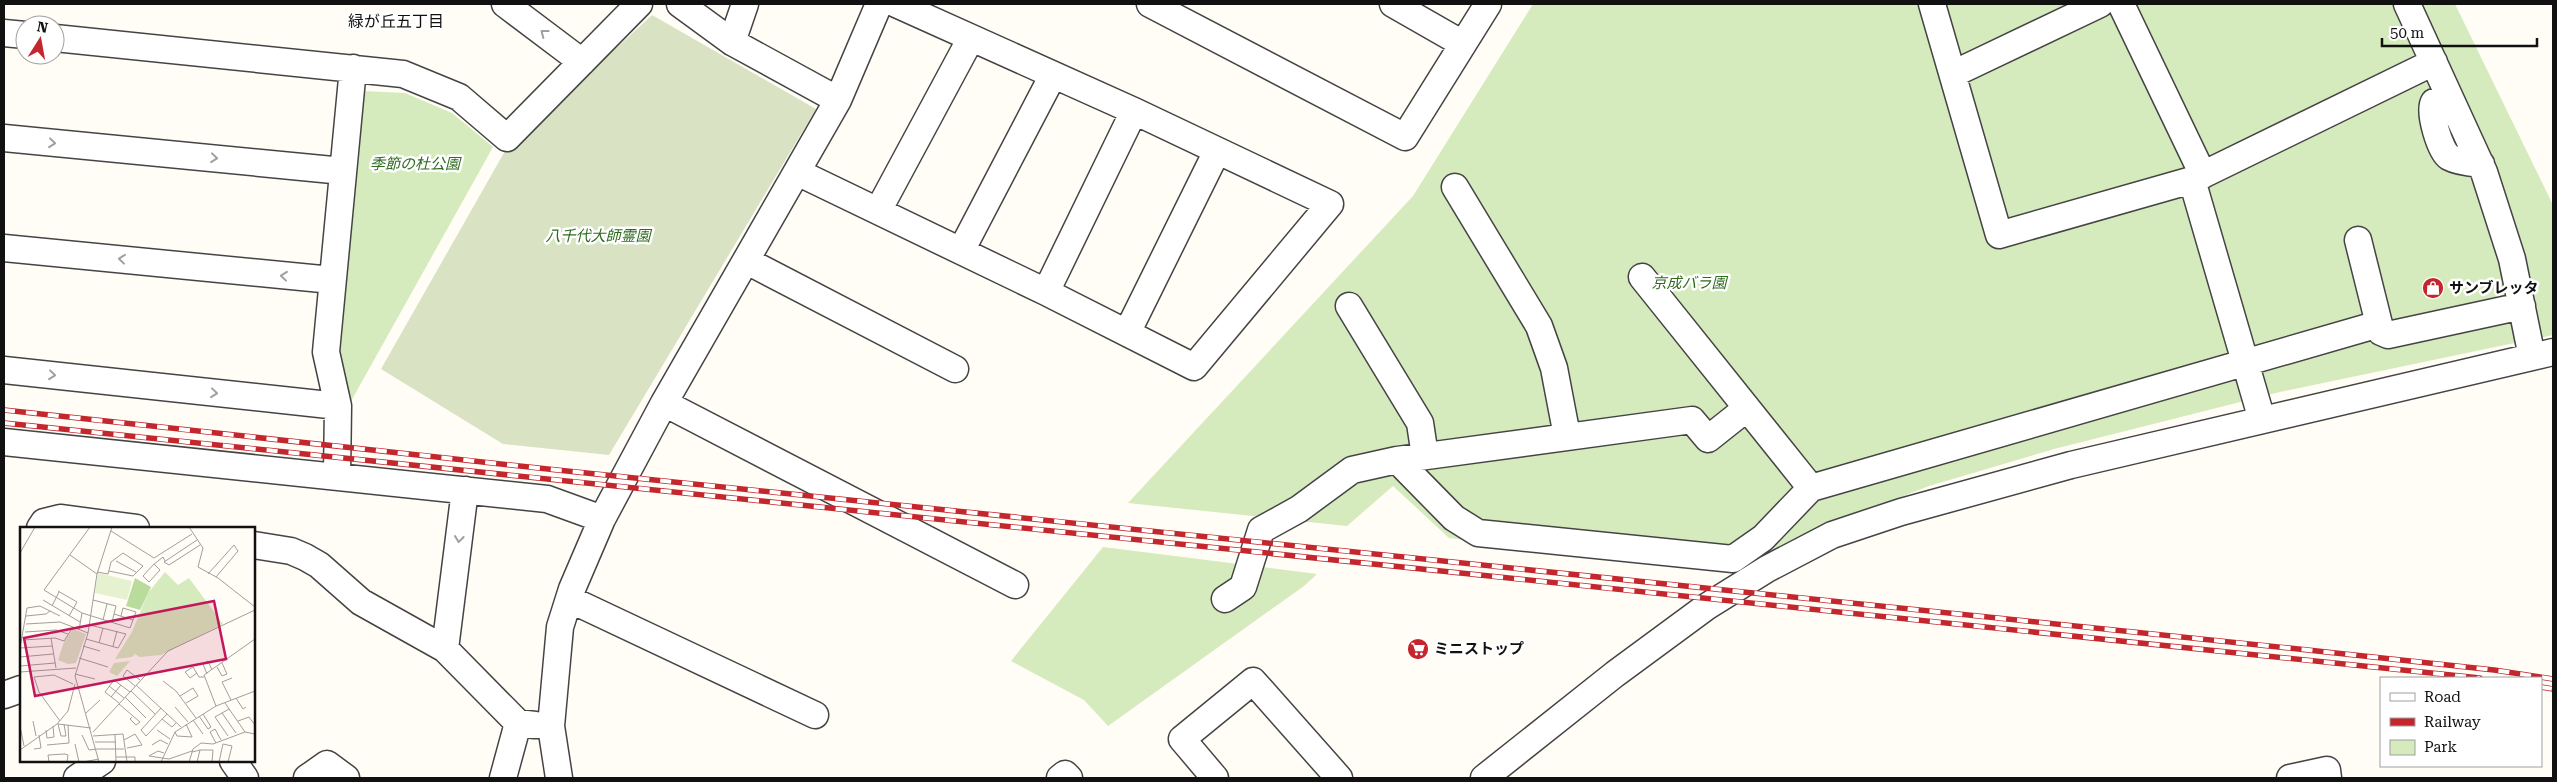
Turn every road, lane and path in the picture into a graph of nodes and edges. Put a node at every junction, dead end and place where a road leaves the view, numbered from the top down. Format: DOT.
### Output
graph roads {
  1 [pos="505,4"];
  2 [pos="639,4"];
  3 [pos="680,4"];
  4 [pos="745,4"];
  5 [pos="879,4"];
  6 [pos="896,4"];
  7 [pos="1150,4"];
  8 [pos="1393,4"];
  9 [pos="1488,4"];
  10 [pos="1932,4"];
  11 [pos="2100,4"];
  12 [pos="2121,4"];
  13 [pos="2407,4"];
  14 [pos="1179,10"];
  15 [pos="971,38"];
  16 [pos="65,39"];
  17 [pos="732,42"];
  18 [pos="1463,44"];
  19 [pos="582,62"];
  20 [pos="2434,62"];
  21 [pos="353,68"];
  22 [pos="1953,74"];
  23 [pos="1053,75"];
  24 [pos="838,100"];
  25 [pos="1134,112"];
  26 [pos="4,138"];
  27 [pos="1217,151"];
  28 [pos="343,171"];
  29 [pos="797,172"];
  30 [pos="2197,178"];
  31 [pos="1456,187"];
  32 [pos="878,211"];
  33 [pos="2358,240"];
  34 [pos="4,248"];
  35 [pos="961,251"];
  36 [pos="747,261"];
  37 [pos="1642,277"];
  38 [pos="332,280"];
  39 [pos="1046,292"];
  40 [pos="1350,306"];
  41 [pos="2522,306"];
  42 [pos="2379,324"];
  43 [pos="1127,333"];
  44 [pos="2543,354"];
  45 [pos="2245,362"];
  46 [pos="954,369"];
  47 [pos="4,370"];
  48 [pos="664,403"];
  49 [pos="338,406"];
  50 [pos="1747,408"];
  51 [pos="2262,420"];
  52 [pos="1567,436"];
  53 [pos="4,442"];
  54 [pos="1425,456"];
  55 [pos="1397,460"];
  56 [pos="337,476"];
  57 [pos="1811,488"];
  58 [pos="465,490"];
  59 [pos="602,518"];
  60 [pos="41,527"];
  61 [pos="128,527"];
  62 [pos="255,545"];
  63 [pos="1015,584"];
  64 [pos="569,599"];
  65 [pos="1225,599"];
  66 [pos="445,649"];
  67 [pos="20,689"];
  68 [pos="4,695"];
  69 [pos="815,715"];
  70 [pos="518,723"];
  71 [pos="551,726"];
  72 [pos="67,762"];
  73 [pos="100,762"];
  74 [pos="234,762"];
  75 [pos="76,778"];
  76 [pos="245,778"];
  77 [pos="307,778"];
  78 [pos="346,778"];
  79 [pos="503,778"];
  80 [pos="558,778"];
  81 [pos="1060,778"];
  82 [pos="1068,778"];
  83 [pos="1215,778"];
  84 [pos="1339,778"];
  85 [pos="1484,778"];
  86 [pos="2290,778"];
  87 [pos="2328,778"];
  19 -- 1 [label="street, one-way"];
  2 -- 19 [label="street"];
  3 -- 17 [label="street"];
  4 -- 17 [label="street"];
  5 -- 24 [label="street"];
  6 -- 15 [label="street"];
  7 -- 14 [label="street"];
  8 -- 18 [label="street"];
  9 -- 18 [label="street"];
  10 -- 22 [label="street"];
  11 -- 22 [label="street"];
  12 -- 30 [label="street"];
  13 -- 20 [label="street"];
  14 -- 18 [label="street"];
  15 -- 23 [label="street"];
  15 -- 32 [label="street"];
  16 -- 21 [label="street"];
  17 -- 24 [label="street"];
  19 -- 21 [label="street"];
  20 -- 30 [label="street"];
  20 -- 41 [label="street"];
  21 -- 28 [label="street"];
  22 -- 30 [label="street"];
  23 -- 25 [label="street"];
  23 -- 35 [label="street"];
  24 -- 29 [label="street"];
  25 -- 27 [label="street"];
  25 -- 39 [label="street"];
  26 -- 28 [label="street, one-way"];
  27 -- 43 [label="street"];
  27 -- 43 [label="street"];
  28 -- 38 [label="street"];
  29 -- 32 [label="street"];
  29 -- 36 [label="street"];
  30 -- 45 [label="street"];
  31 -- 52 [label="street"];
  32 -- 35 [label="street"];
  33 -- 42 [label="street"];
  38 -- 34 [label="street, one-way"];
  35 -- 39 [label="street"];
  36 -- 46 [label="street"];
  36 -- 48 [label="street"];
  37 -- 50 [label="street"];
  38 -- 49 [label="street"];
  39 -- 43 [label="street"];
  40 -- 54 [label="street"];
  41 -- 42 [label="street"];
  41 -- 44 [label="street"];
  42 -- 45 [label="street"];
  44 -- 51 [label="street"];
  45 -- 51 [label="street"];
  45 -- 57 [label="street"];
  47 -- 49 [label="street, one-way"];
  48 -- 59 [label="street"];
  48 -- 63 [label="street"];
  49 -- 56 [label="street"];
  50 -- 52 [label="street"];
  50 -- 57 [label="street"];
  51 -- 85 [label="street"];
  52 -- 54 [label="street"];
  53 -- 56 [label="street"];
  54 -- 55 [label="street"];
  55 -- 57 [label="street"];
  55 -- 65 [label="street"];
  56 -- 58 [label="street"];
  58 -- 59 [label="street"];
  58 -- 66 [label="street, one-way"];
  59 -- 64 [label="street"];
  60 -- 61 [label="street"];
  62 -- 66 [label="street"];
  64 -- 69 [label="street"];
  64 -- 71 [label="street"];
  66 -- 70 [label="street"];
  67 -- 68 [label="street"];
  70 -- 71 [label="street"];
  70 -- 79 [label="street"];
  71 -- 80 [label="street"];
  72 -- 75 [label="street"];
  73 -- 75 [label="street"];
  74 -- 76 [label="street"];
  77 -- 78 [label="street"];
  81 -- 82 [label="street"];
  83 -- 84 [label="street"];
  86 -- 87 [label="street"];
}
